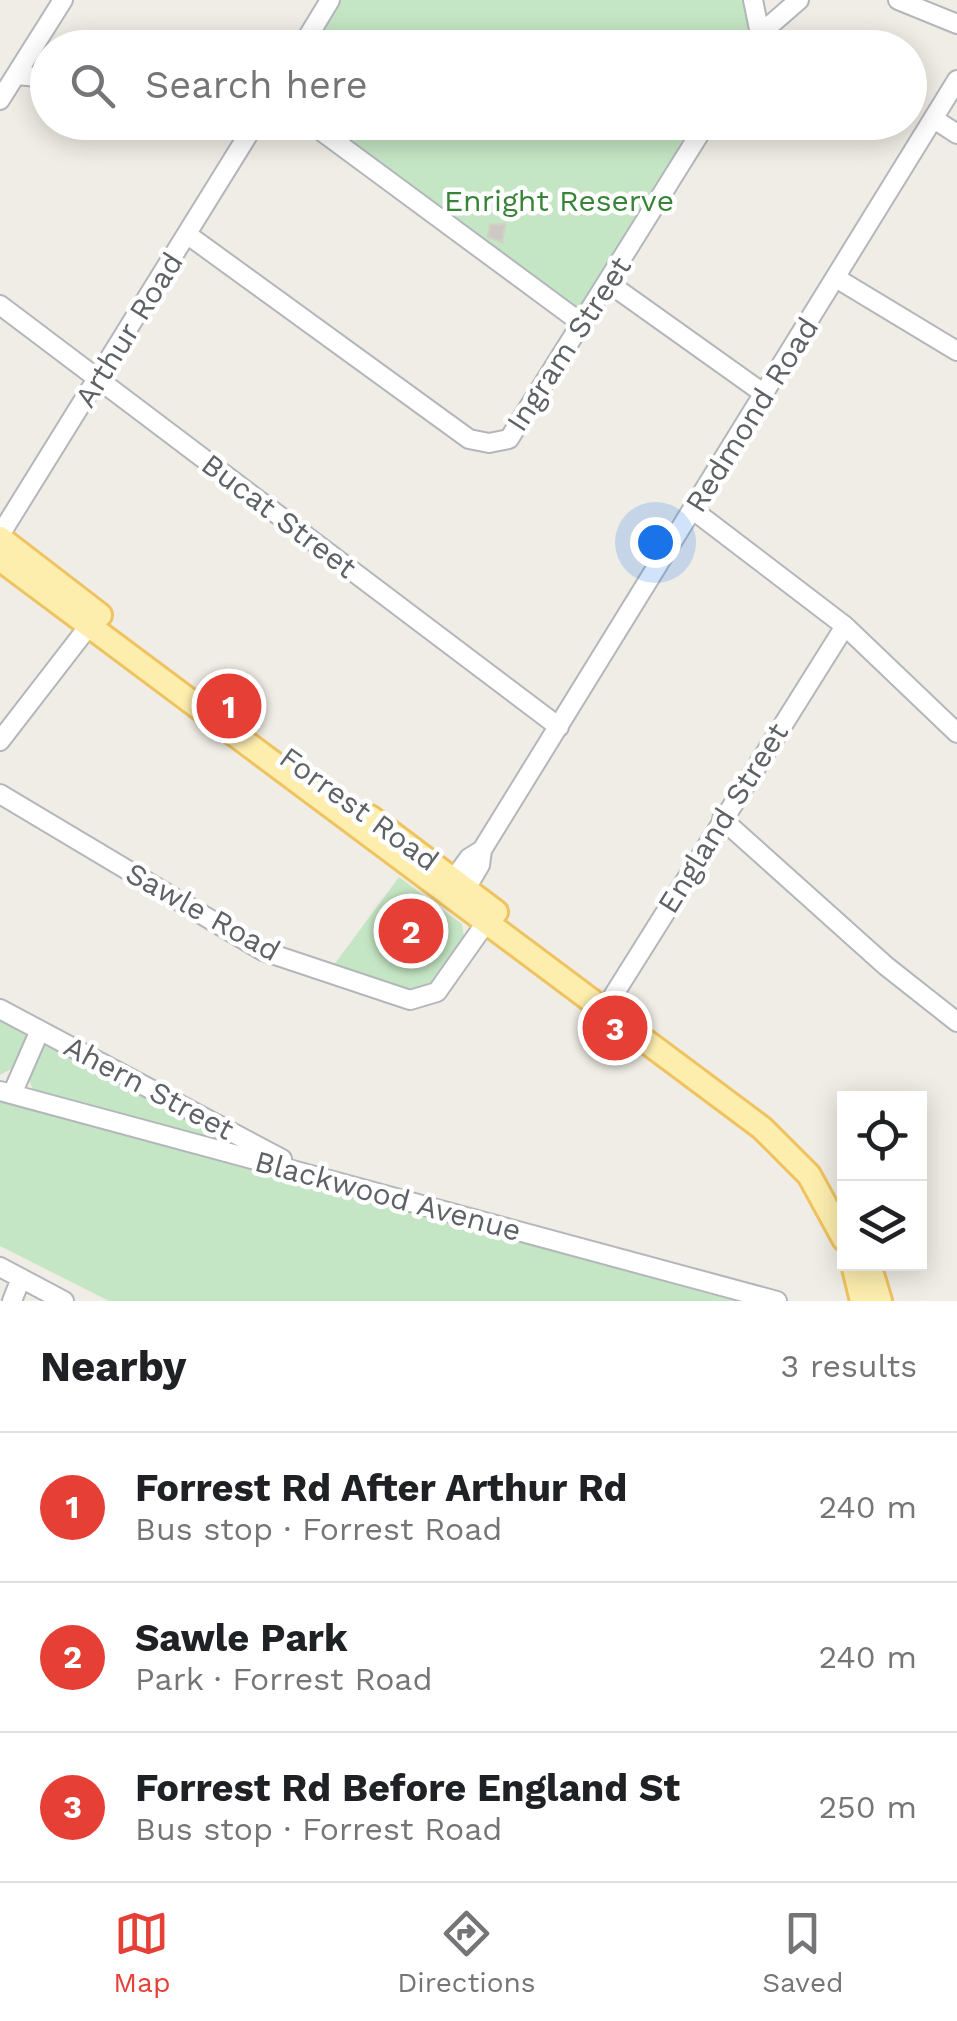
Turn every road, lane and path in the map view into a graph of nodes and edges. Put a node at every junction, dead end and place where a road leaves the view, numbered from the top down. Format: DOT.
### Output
graph roads {
  1 [pos="63,0"];
  2 [pos="330,0"];
  3 [pos="753,0"];
  4 [pos="799,0"];
  5 [pos="898,0"];
  6 [pos="957,24"];
  7 [pos="45,30"];
  8 [pos="312,30"];
  9 [pos="755,30"];
  10 [pos="768,30"];
  11 [pos="30,54"];
  12 [pos="17,75"];
  13 [pos="30,76"];
  14 [pos="957,80"];
  15 [pos="0,100"];
  16 [pos="934,120"];
  17 [pos="927,131"];
  18 [pos="957,134"];
  19 [pos="245,140"];
  20 [pos="333,140"];
  21 [pos="696,140"];
  22 [pos="922,140"];
  23 [pos="188,235"];
  24 [pos="836,278"];
  25 [pos="610,284"];
  26 [pos="0,305"];
  27 [pos="584,324"];
  28 [pos="957,351"];
  29 [pos="98,380"];
  30 [pos="763,393"];
  31 [pos="693,510"];
  32 [pos="0,536"];
  33 [pos="0,559"];
  34 [pos="94,620"];
  35 [pos="845,626"];
  36 [pos="559,727"];
  37 [pos="957,733"];
  38 [pos="0,740"];
  39 [pos="0,794"];
  40 [pos="722,819"];
  41 [pos="455,890"];
  42 [pos="490,916"];
  43 [pos="608,1006"];
  44 [pos="0,1010"];
  45 [pos="957,1022"];
  46 [pos="40,1030"];
  47 [pos="6,1092"];
  48 [pos="311,1174"];
  49 [pos="837,1194"];
  50 [pos="837,1226"];
  51 [pos="0,1266"];
  52 [pos="856,1271"];
  53 [pos="868,1271"];
  54 [pos="21,1278"];
  55 [pos="866,1299"];
  56 [pos="768,1300"];
  57 [pos="12,1301"];
  58 [pos="64,1301"];
  1 -- 7 [label="street"];
  2 -- 8 [label="street"];
  3 -- 9 [label="street"];
  4 -- 10 [label="street"];
  5 -- 6 [label="street"];
  11 -- 12 [label="street"];
  12 -- 13 [label="street"];
  12 -- 15 [label="street"];
  14 -- 16 [label="street, Redmond Road"];
  16 -- 17 [label="street, Redmond Road"];
  16 -- 18 [label="street"];
  19 -- 23 [label="street, Arthur Road"];
  20 -- 27 [label="street"];
  21 -- 25 [label="street, Ingram Street"];
  22 -- 24 [label="street, Redmond Road"];
  23 -- 27 [label="street, Ingram Street"];
  23 -- 29 [label="street, Arthur Road"];
  24 -- 28 [label="street"];
  24 -- 30 [label="street, Redmond Road"];
  25 -- 27 [label="street, Ingram Street"];
  25 -- 30 [label="street"];
  26 -- 29 [label="street, Bucat Street"];
  29 -- 32 [label="street, Arthur Road"];
  29 -- 36 [label="street, Bucat Street"];
  30 -- 31 [label="street, Redmond Road"];
  31 -- 35 [label="street"];
  31 -- 36 [label="street, Redmond Road"];
  32 -- 34 [label="main road, Forrest Road"];
  33 -- 34 [label="main road, Forrest Road"];
  34 -- 38 [label="street"];
  34 -- 41 [label="main road, Forrest Road"];
  35 -- 37 [label="street"];
  35 -- 40 [label="street, England Street"];
  36 -- 41 [label="street, Redmond Road"];
  39 -- 42 [label="street, Sawle Road"];
  40 -- 43 [label="street, England Street"];
  40 -- 45 [label="street"];
  41 -- 42 [label="main road, Forrest Road"];
  42 -- 43 [label="main road, Forrest Road"];
  43 -- 49 [label="main road, Forrest Road"];
  43 -- 50 [label="main road, Forrest Road"];
  44 -- 46 [label="street, Ahern Street"];
  46 -- 47 [label="street, Ahern Street"];
  46 -- 48 [label="street, Ahern Street"];
  47 -- 48 [label="street, Blackwood Avenue"];
  48 -- 56 [label="street, Blackwood Avenue"];
  51 -- 54 [label="street"];
  52 -- 55 [label="main road"];
  53 -- 55 [label="main road"];
  54 -- 57 [label="street"];
  54 -- 58 [label="street"];
}
